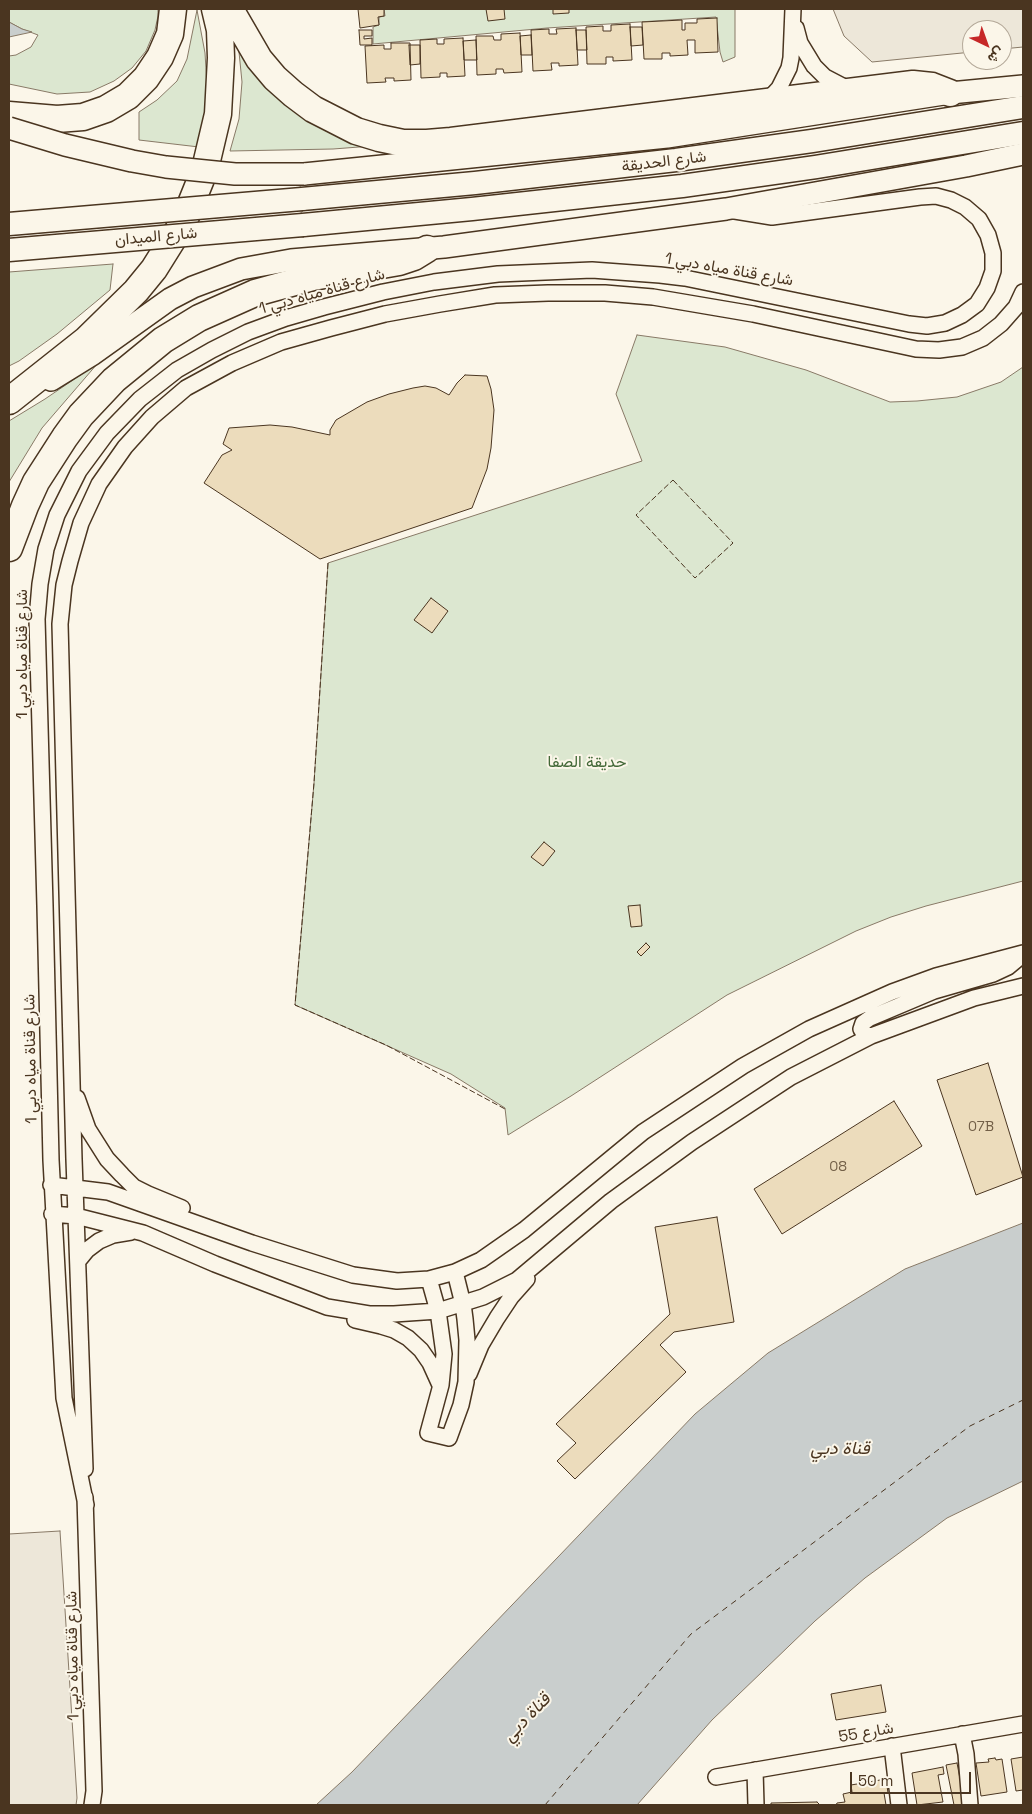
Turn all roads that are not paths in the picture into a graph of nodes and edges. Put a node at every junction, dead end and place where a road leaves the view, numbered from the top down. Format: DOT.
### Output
graph roads {
  1 [pos="173,9"];
  2 [pos="215,9"];
  3 [pos="230,9"];
  4 [pos="793,15"];
  5 [pos="1023,86"];
  6 [pos="853,91"];
  7 [pos="950,93"];
  8 [pos="765,103"];
  9 [pos="1023,107"];
  10 [pos="9,115"];
  11 [pos="9,128"];
  12 [pos="1023,133"];
  13 [pos="1023,154"];
  14 [pos="302,199"];
  15 [pos="726,209"];
  16 [pos="9,224"];
  17 [pos="303,225"];
  18 [pos="427,249"];
  19 [pos="9,250"];
  20 [pos="1023,292"];
  21 [pos="9,402"];
  22 [pos="9,548"];
  23 [pos="1023,954"];
  24 [pos="1023,986"];
  25 [pos="871,1036"];
  26 [pos="72,1081"];
  27 [pos="52,1185"];
  28 [pos="76,1187"];
  29 [pos="52,1214"];
  30 [pos="76,1216"];
  31 [pos="143,1233"];
  32 [pos="237,1238"];
  33 [pos="548,1255"];
  34 [pos="78,1261"];
  35 [pos="455,1272"];
  36 [pos="429,1279"];
  37 [pos="463,1304"];
  38 [pos="327,1307"];
  39 [pos="438,1311"];
  40 [pos="466,1382"];
  41 [pos="441,1386"];
  42 [pos="86,1505"];
  43 [pos="1023,1724"];
  44 [pos="962,1734"];
  45 [pos="892,1746"];
  46 [pos="755,1770"];
  47 [pos="716,1778"];
  48 [pos="92,1805"];
  49 [pos="756,1805"];
  50 [pos="899,1805"];
  51 [pos="970,1805"];
  1 -- 10 [label="highway"];
  2 -- 21 [label="highway"];
  3 -- 8 [label="highway"];
  4 -- 6 [label="street"];
  4 -- 8 [label="street"];
  5 -- 7 [label="main road"];
  6 -- 7 [label="highway"];
  6 -- 8 [label="highway"];
  7 -- 11 [label="main road, bridge"];
  9 -- 14 [label="main road, شارع الحديقة"];
  12 -- 17 [label="main road, شارع الحديقة"];
  13 -- 15 [label="main road"];
  14 -- 16 [label="main road, شارع الميدان, bridge"];
  15 -- 18 [label="main road"];
  15 -- 27 [label="street, شارع قناة مياه دبي 1"];
  17 -- 19 [label="main road, شارع الميدان, bridge"];
  18 -- 21 [label="main road"];
  18 -- 22 [label="highway"];
  20 -- 26 [label="street, شارع قناة مياه دبي 1"];
  23 -- 25 [label="street"];
  23 -- 35 [label="street"];
  24 -- 25 [label="street"];
  25 -- 33 [label="street"];
  26 -- 28 [label="street, شارع قناة مياه دبي 1"];
  26 -- 32 [label="street"];
  27 -- 28 [label="street"];
  27 -- 29 [label="street, شارع قناة مياه دبي 1"];
  28 -- 30 [label="street, شارع قناة مياه دبي 1"];
  28 -- 32 [label="street"];
  29 -- 30 [label="street"];
  29 -- 42 [label="street, شارع قناة مياه دبي 1"];
  30 -- 31 [label="street"];
  30 -- 34 [label="street, شارع قناة مياه دبي 1"];
  31 -- 34 [label="street"];
  31 -- 38 [label="street"];
  32 -- 36 [label="street"];
  33 -- 37 [label="street"];
  33 -- 40 [label="street"];
  34 -- 42 [label="street, شارع قناة مياه دبي 1"];
  35 -- 36 [label="street"];
  35 -- 37 [label="street"];
  36 -- 39 [label="street"];
  37 -- 39 [label="street"];
  37 -- 40 [label="street"];
  38 -- 39 [label="street"];
  38 -- 41 [label="street"];
  39 -- 41 [label="street"];
  40 -- 41 [label="street"];
  42 -- 48 [label="street, شارع قناة مياه دبي 1"];
  43 -- 44 [label="street, شارع 55"];
  44 -- 45 [label="street, شارع 55"];
  44 -- 51 [label="street"];
  45 -- 46 [label="street, شارع 55"];
  45 -- 50 [label="street"];
  46 -- 47 [label="street, شارع 55"];
  46 -- 49 [label="street"];
}
